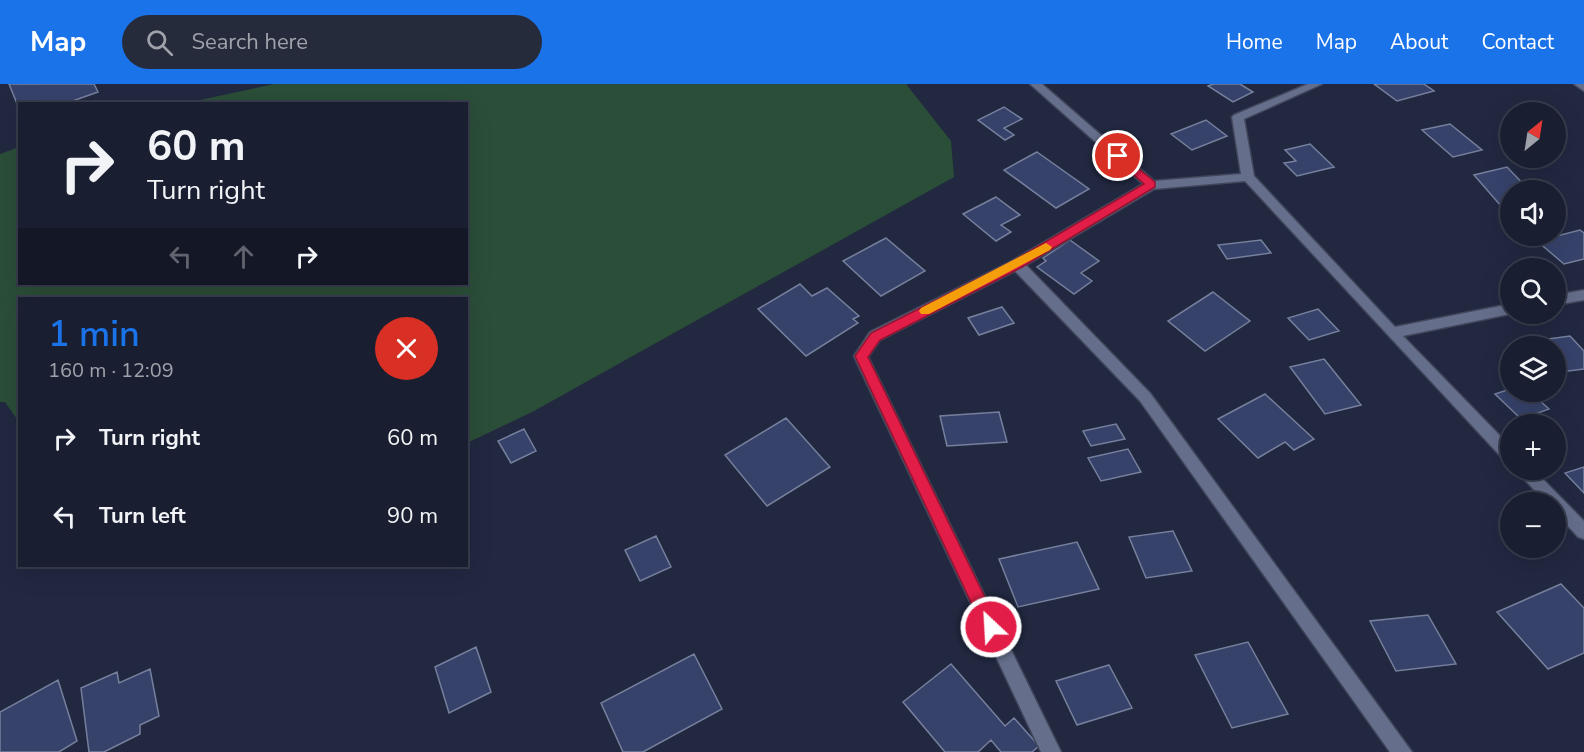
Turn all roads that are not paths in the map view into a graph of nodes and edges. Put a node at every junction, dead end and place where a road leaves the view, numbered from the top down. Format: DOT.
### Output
graph roads {
  1 [pos="1035,84"];
  2 [pos="1317,84"];
  3 [pos="1578,84"];
  4 [pos="1584,88"];
  5 [pos="1248,177"];
  6 [pos="1151,185"];
  7 [pos="1017,264"];
  8 [pos="1584,295"];
  9 [pos="1566,298"];
  10 [pos="1500,311"];
  11 [pos="1392,333"];
  12 [pos="1500,446"];
  13 [pos="1534,480"];
  14 [pos="1584,532"];
  15 [pos="1051,752"];
  16 [pos="1402,752"];
  1 -- 6 [label="street"];
  2 -- 5 [label="street"];
  3 -- 4 [label="street"];
  5 -- 6 [label="street"];
  5 -- 11 [label="street"];
  6 -- 7 [label="street"];
  7 -- 15 [label="street"];
  7 -- 16 [label="street"];
  8 -- 9 [label="street"];
  10 -- 11 [label="street"];
  11 -- 12 [label="street"];
  13 -- 14 [label="street"];
}
